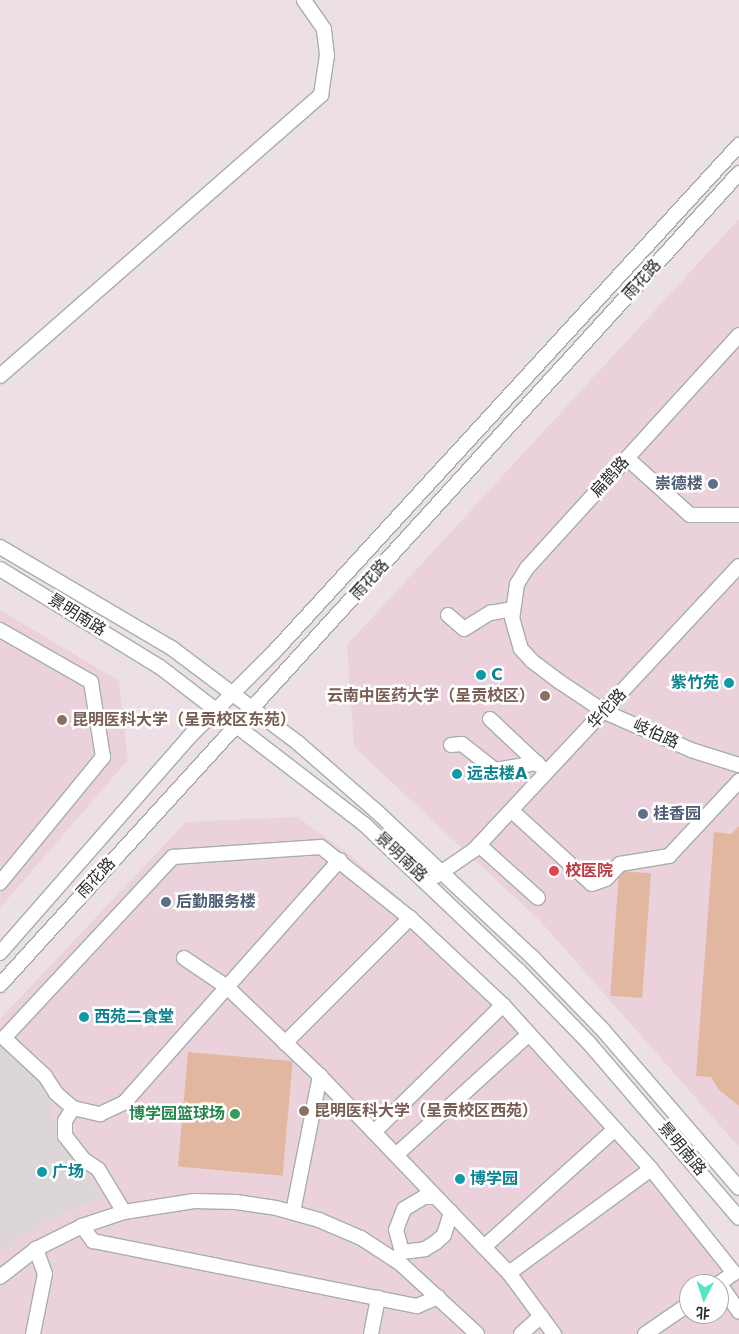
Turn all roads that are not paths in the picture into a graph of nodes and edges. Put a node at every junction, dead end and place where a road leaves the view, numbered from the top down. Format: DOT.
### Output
graph roads {
  1 [pos="304,0"];
  2 [pos="739,145"];
  3 [pos="739,173"];
  4 [pos="739,335"];
  5 [pos="0,376"];
  6 [pos="627,458"];
  7 [pos="739,515"];
  8 [pos="0,547"];
  9 [pos="739,566"];
  10 [pos="0,569"];
  11 [pos="513,609"];
  12 [pos="448,615"];
  13 [pos="0,630"];
  14 [pos="514,632"];
  15 [pos="234,694"];
  16 [pos="253,708"];
  17 [pos="217,710"];
  18 [pos="605,712"];
  19 [pos="490,719"];
  20 [pos="238,725"];
  21 [pos="450,745"];
  22 [pos="537,763"];
  23 [pos="739,765"];
  24 [pos="547,773"];
  25 [pos="739,780"];
  26 [pos="512,810"];
  27 [pos="476,848"];
  28 [pos="340,860"];
  29 [pos="443,871"];
  30 [pos="427,882"];
  31 [pos="0,883"];
  32 [pos="538,898"];
  33 [pos="410,918"];
  34 [pos="0,953"];
  35 [pos="184,958"];
  36 [pos="0,985"];
  37 [pos="228,987"];
  38 [pos="503,1006"];
  39 [pos="529,1034"];
  40 [pos="285,1043"];
  41 [pos="320,1076"];
  42 [pos="73,1108"];
  43 [pos="615,1129"];
  44 [pos="374,1132"];
  45 [pos="396,1155"];
  46 [pos="651,1170"];
  47 [pos="739,1188"];
  48 [pos="436,1197"];
  49 [pos="124,1212"];
  50 [pos="293,1212"];
  51 [pos="451,1212"];
  52 [pos="739,1218"];
  53 [pos="82,1226"];
  54 [pos="484,1247"];
  55 [pos="36,1249"];
  56 [pos="399,1256"];
  57 [pos="509,1273"];
  58 [pos="0,1277"];
  59 [pos="729,1277"];
  60 [pos="438,1297"];
  61 [pos="378,1298"];
  62 [pos="729,1298"];
  63 [pos="679,1311"];
  64 [pos="739,1312"];
  65 [pos="541,1316"];
  66 [pos="34,1334"];
  67 [pos="371,1334"];
  68 [pos="477,1334"];
  69 [pos="521,1334"];
  70 [pos="554,1334"];
  71 [pos="645,1334"];
  1 -- 5 [label="street"];
  2 -- 15 [label="street, 雨花路"];
  3 -- 16 [label="street, 雨花路"];
  4 -- 6 [label="street, 扁鹊路"];
  6 -- 7 [label="street"];
  6 -- 11 [label="street, 扁鹊路"];
  8 -- 15 [label="street, 景明南路"];
  9 -- 18 [label="street, 华佗路"];
  10 -- 17 [label="street, 景明南路"];
  11 -- 12 [label="street"];
  11 -- 14 [label="street, 扁鹊路"];
  13 -- 31 [label="street"];
  14 -- 18 [label="street, 岐伯路"];
  15 -- 16 [label="street, 景明南路"];
  15 -- 17 [label="street, 雨花路"];
  16 -- 20 [label="street, 雨花路"];
  16 -- 29 [label="street, 景明南路"];
  17 -- 20 [label="street, 景明南路"];
  17 -- 34 [label="street, 雨花路"];
  18 -- 23 [label="street, 岐伯路"];
  18 -- 24 [label="street, 华佗路"];
  19 -- 22 [label="street"];
  20 -- 30 [label="street, 景明南路"];
  20 -- 36 [label="street, 雨花路"];
  21 -- 22 [label="street"];
  22 -- 24 [label="street"];
  24 -- 26 [label="street, 华佗路"];
  25 -- 26 [label="street"];
  26 -- 27 [label="street, 华佗路"];
  27 -- 29 [label="street, 华佗路"];
  27 -- 32 [label="street"];
  28 -- 33 [label="street"];
  28 -- 37 [label="street"];
  28 -- 42 [label="street"];
  29 -- 30 [label="street, 华佗路"];
  29 -- 47 [label="street, 景明南路"];
  30 -- 52 [label="street, 景明南路"];
  33 -- 38 [label="street"];
  33 -- 40 [label="street"];
  35 -- 37 [label="street"];
  37 -- 40 [label="street"];
  37 -- 42 [label="street"];
  38 -- 39 [label="street"];
  38 -- 44 [label="street"];
  39 -- 43 [label="street"];
  39 -- 45 [label="street"];
  40 -- 41 [label="street"];
  41 -- 44 [label="street"];
  41 -- 50 [label="street"];
  42 -- 49 [label="street"];
  43 -- 46 [label="street"];
  43 -- 54 [label="street"];
  44 -- 45 [label="street"];
  45 -- 48 [label="street"];
  46 -- 57 [label="street"];
  46 -- 59 [label="street"];
  48 -- 51 [label="street"];
  48 -- 56 [label="street"];
  49 -- 50 [label="street"];
  49 -- 53 [label="street"];
  50 -- 56 [label="street"];
  51 -- 54 [label="street"];
  51 -- 56 [label="street"];
  53 -- 55 [label="street"];
  53 -- 61 [label="street"];
  54 -- 57 [label="street"];
  55 -- 58 [label="street"];
  55 -- 66 [label="street"];
  56 -- 60 [label="street"];
  57 -- 65 [label="street"];
  60 -- 61 [label="street"];
  60 -- 68 [label="street"];
  61 -- 67 [label="street"];
  62 -- 64 [label="street"];
  63 -- 71 [label="street"];
  65 -- 69 [label="street"];
  65 -- 70 [label="street"];
}
